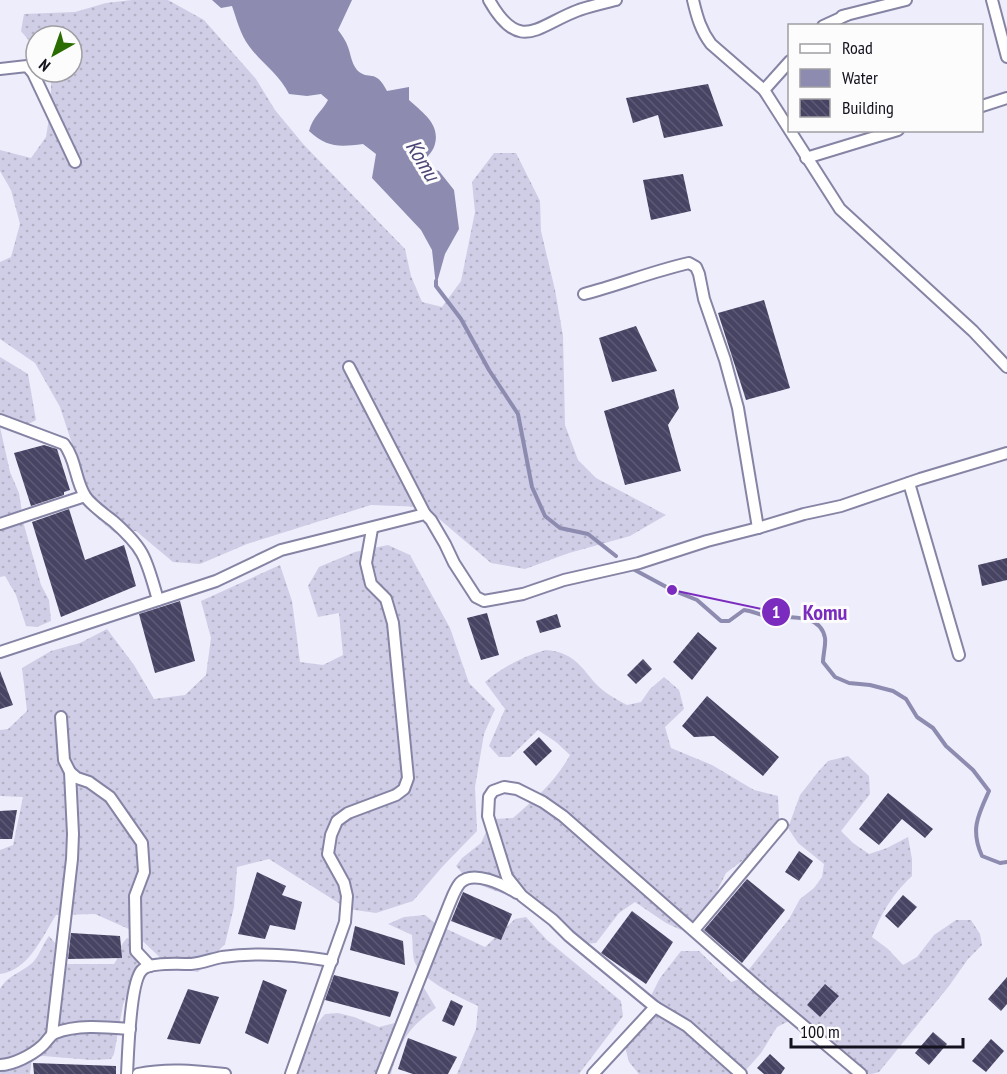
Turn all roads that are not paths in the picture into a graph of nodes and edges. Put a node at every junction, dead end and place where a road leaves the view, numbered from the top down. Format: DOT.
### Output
graph roads {
  1 [pos="489,0"];
  2 [pos="616,0"];
  3 [pos="693,0"];
  4 [pos="873,0"];
  5 [pos="906,0"];
  6 [pos="992,0"];
  7 [pos="842,16"];
  8 [pos="827,24"];
  9 [pos="1007,57"];
  10 [pos="788,62"];
  11 [pos="0,69"];
  12 [pos="765,90"];
  13 [pos="1007,98"];
  14 [pos="983,105"];
  15 [pos="788,128"];
  16 [pos="790,132"];
  17 [pos="891,132"];
  18 [pos="806,158"];
  19 [pos="75,162"];
  20 [pos="584,294"];
  21 [pos="349,367"];
  22 [pos="1007,367"];
  23 [pos="0,420"];
  24 [pos="1007,453"];
  25 [pos="909,483"];
  26 [pos="85,496"];
  27 [pos="425,514"];
  28 [pos="0,524"];
  29 [pos="758,528"];
  30 [pos="372,529"];
  31 [pos="158,600"];
  32 [pos="0,652"];
  33 [pos="959,655"];
  34 [pos="61,717"];
  35 [pos="70,772"];
  36 [pos="782,825"];
  37 [pos="522,896"];
  38 [pos="694,930"];
  39 [pos="332,961"];
  40 [pos="150,966"];
  41 [pos="655,1007"];
  42 [pos="130,1029"];
  43 [pos="52,1034"];
  44 [pos="0,1065"];
  45 [pos="127,1074"];
  46 [pos="138,1074"];
  47 [pos="225,1074"];
  48 [pos="291,1074"];
  49 [pos="382,1074"];
  50 [pos="592,1074"];
  51 [pos="741,1074"];
  52 [pos="861,1074"];
  1 -- 2 [label="street"];
  3 -- 12 [label="street"];
  4 -- 7 [label="street"];
  5 -- 7 [label="street"];
  6 -- 9 [label="street"];
  7 -- 8 [label="street"];
  10 -- 12 [label="street"];
  11 -- 19 [label="street"];
  12 -- 15 [label="street"];
  13 -- 14 [label="street"];
  16 -- 18 [label="street"];
  17 -- 18 [label="street"];
  18 -- 22 [label="street"];
  20 -- 29 [label="street"];
  21 -- 27 [label="street"];
  23 -- 26 [label="street"];
  24 -- 25 [label="street"];
  25 -- 29 [label="street"];
  25 -- 33 [label="street"];
  26 -- 28 [label="street"];
  26 -- 31 [label="street"];
  27 -- 29 [label="street"];
  27 -- 30 [label="street"];
  30 -- 31 [label="street"];
  30 -- 39 [label="street"];
  31 -- 32 [label="street"];
  34 -- 35 [label="street"];
  35 -- 40 [label="street"];
  35 -- 43 [label="street"];
  36 -- 38 [label="street"];
  37 -- 38 [label="street"];
  37 -- 41 [label="street"];
  37 -- 49 [label="street"];
  38 -- 52 [label="street"];
  39 -- 40 [label="street"];
  39 -- 48 [label="street"];
  40 -- 42 [label="street"];
  41 -- 50 [label="street"];
  41 -- 51 [label="street"];
  42 -- 43 [label="street"];
  42 -- 45 [label="street"];
  43 -- 44 [label="street"];
  46 -- 47 [label="street"];
}
